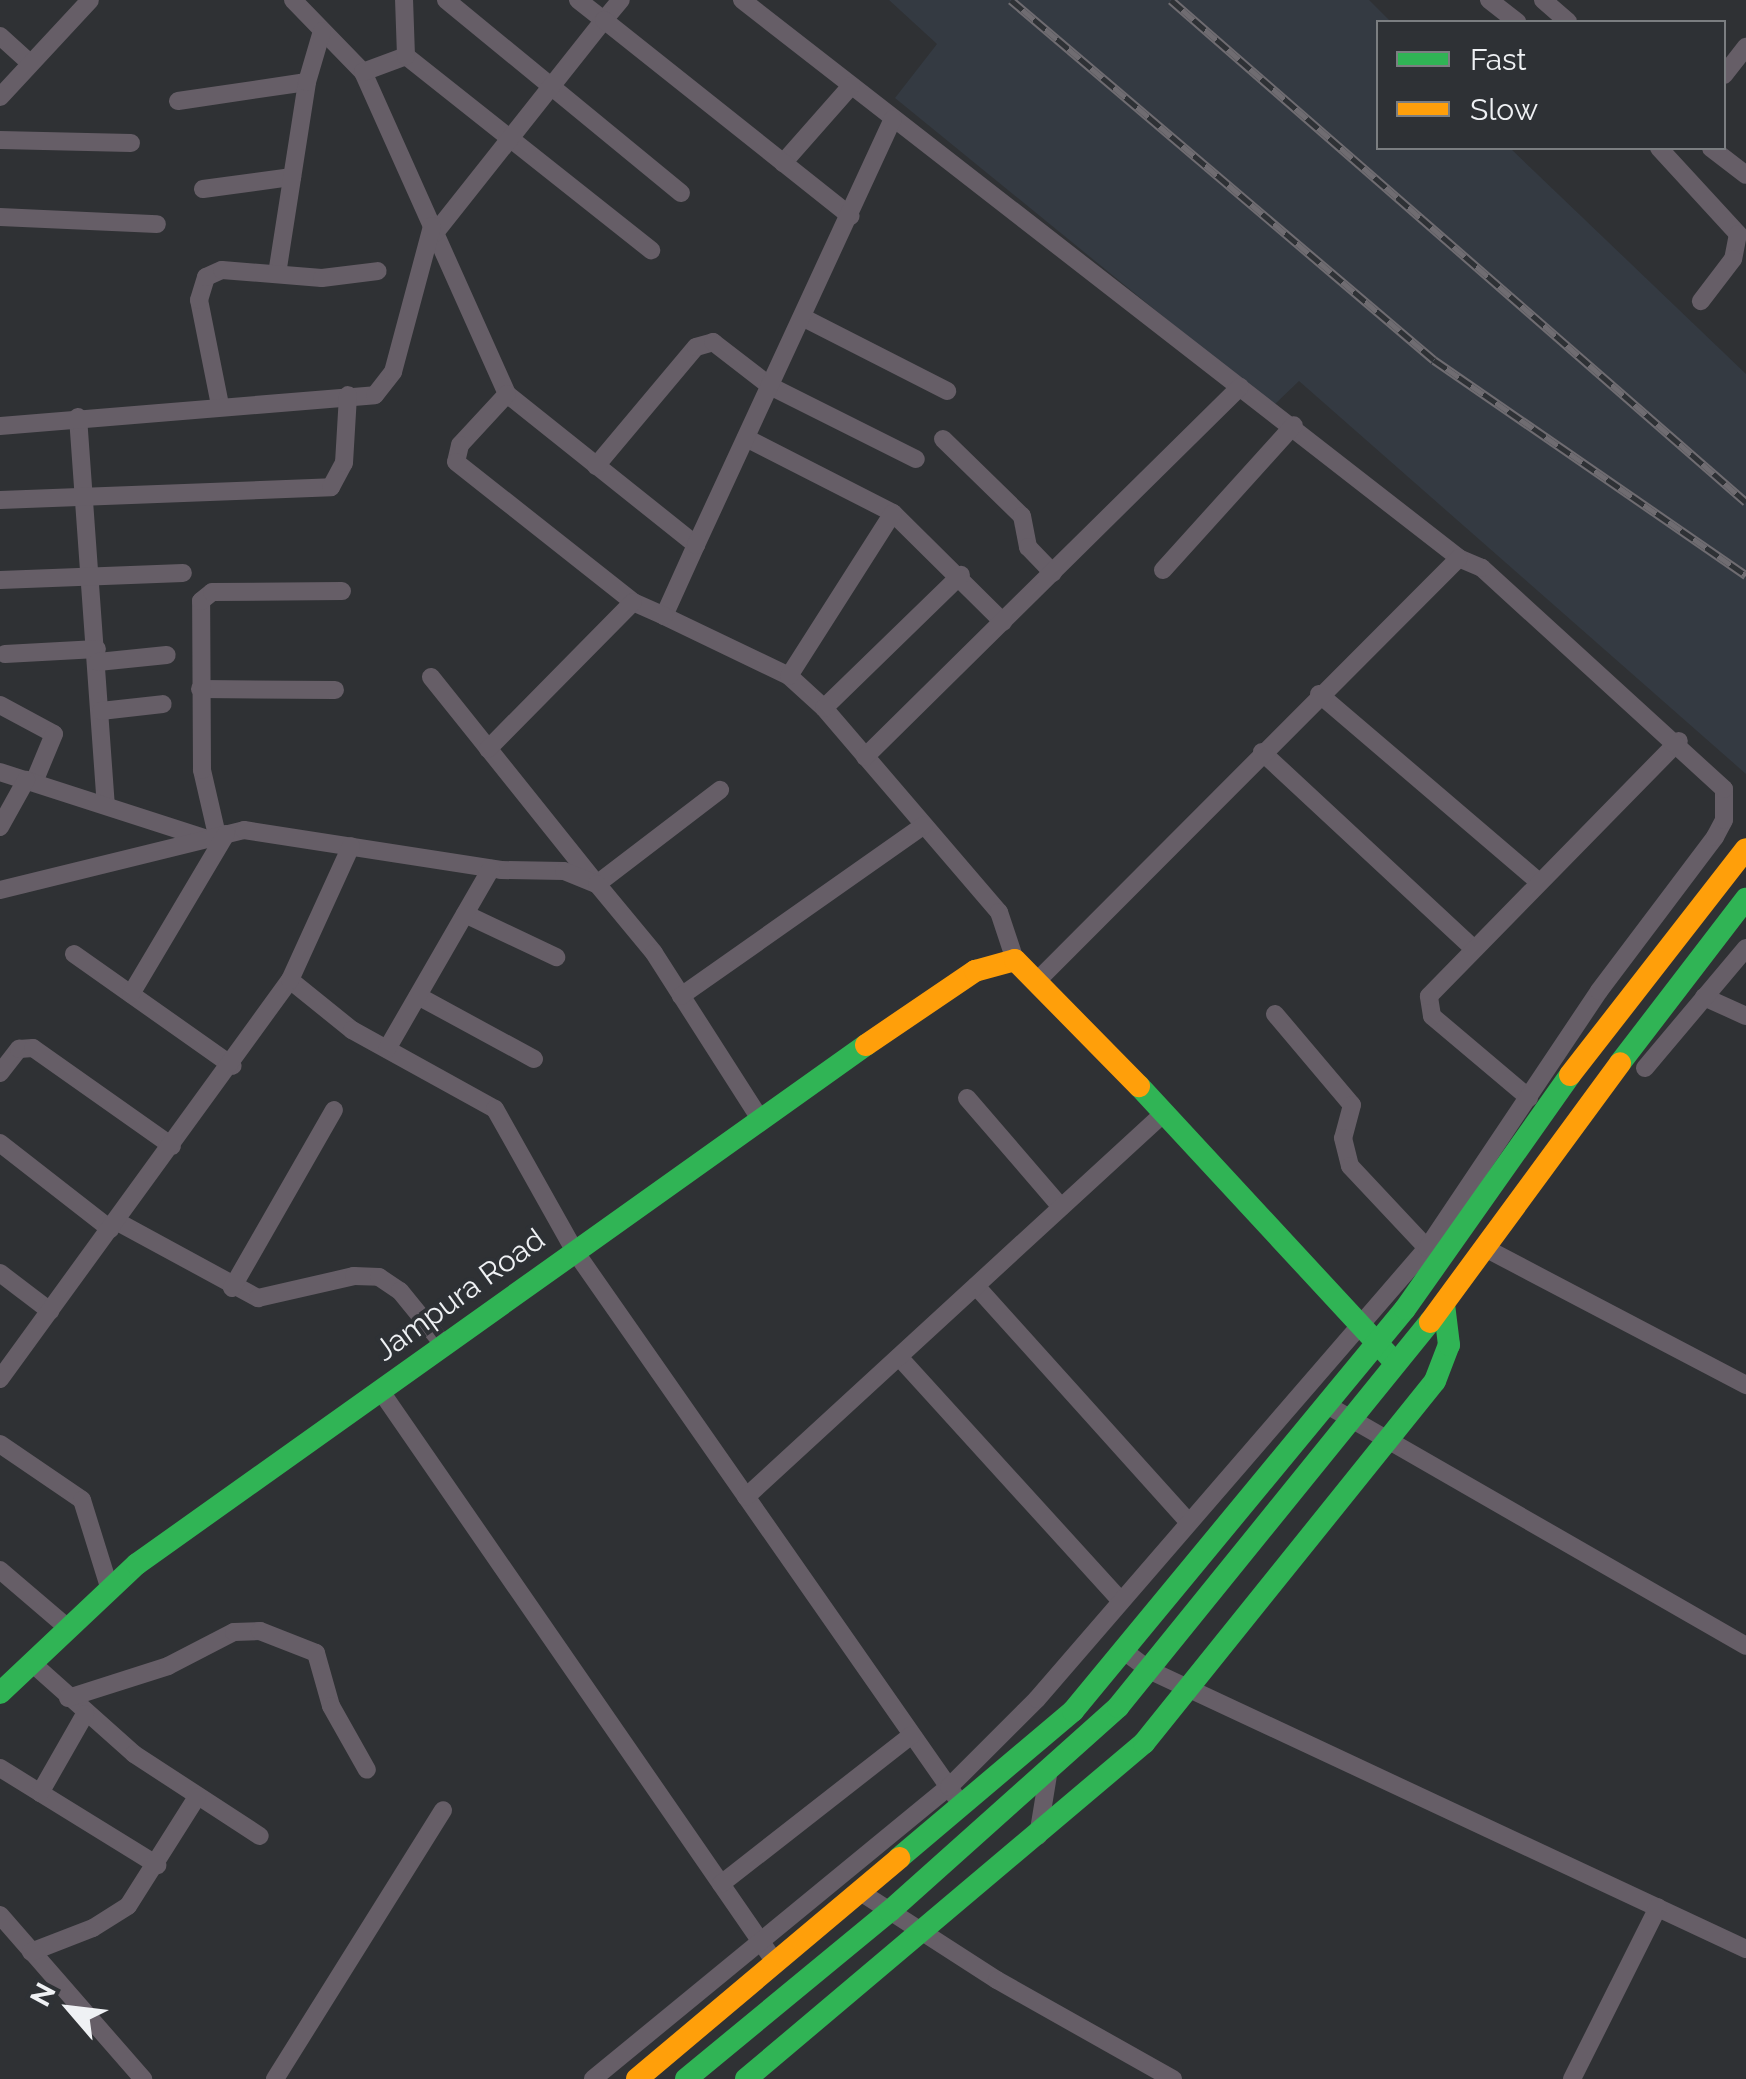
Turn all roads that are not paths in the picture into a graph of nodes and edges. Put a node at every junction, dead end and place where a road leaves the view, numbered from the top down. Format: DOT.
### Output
graph roads {
  1 [pos="90,0"];
  2 [pos="293,0"];
  3 [pos="404,0"];
  4 [pos="446,0"];
  5 [pos="578,0"];
  6 [pos="621,0"];
  7 [pos="742,0"];
  8 [pos="1490,0"];
  9 [pos="1543,0"];
  10 [pos="604,20"];
  11 [pos="1515,20"];
  12 [pos="1566,20"];
  13 [pos="322,31"];
  14 [pos="0,36"];
  15 [pos="1746,47"];
  16 [pos="406,56"];
  17 [pos="29,62"];
  18 [pos="362,72"];
  19 [pos="1726,72"];
  20 [pos="307,82"];
  21 [pos="851,86"];
  22 [pos="553,88"];
  23 [pos="0,95"];
  24 [pos="178,101"];
  25 [pos="893,119"];
  26 [pos="0,140"];
  27 [pos="513,140"];
  28 [pos="131,143"];
  29 [pos="1661,150"];
  30 [pos="1714,150"];
  31 [pos="783,163"];
  32 [pos="1746,175"];
  33 [pos="292,177"];
  34 [pos="203,190"];
  35 [pos="681,193"];
  36 [pos="0,216"];
  37 [pos="850,216"];
  38 [pos="157,224"];
  39 [pos="434,229"];
  40 [pos="650,250"];
  41 [pos="378,271"];
  42 [pos="277,274"];
  43 [pos="1701,302"];
  44 [pos="802,317"];
  45 [pos="770,386"];
  46 [pos="1240,387"];
  47 [pos="947,390"];
  48 [pos="348,394"];
  49 [pos="507,394"];
  50 [pos="220,406"];
  51 [pos="78,417"];
  52 [pos="1294,425"];
  53 [pos="0,426"];
  54 [pos="746,438"];
  55 [pos="943,439"];
  56 [pos="916,459"];
  57 [pos="596,466"];
  58 [pos="87,499"];
  59 [pos="0,500"];
  60 [pos="893,512"];
  61 [pos="696,546"];
  62 [pos="1458,558"];
  63 [pos="1163,570"];
  64 [pos="1053,572"];
  65 [pos="184,573"];
  66 [pos="961,575"];
  67 [pos="93,577"];
  68 [pos="0,580"];
  69 [pos="342,591"];
  70 [pos="633,602"];
  71 [pos="664,616"];
  72 [pos="1003,622"];
  73 [pos="5,654"];
  74 [pos="167,655"];
  75 [pos="98,656"];
  76 [pos="789,676"];
  77 [pos="431,677"];
  78 [pos="200,689"];
  79 [pos="335,690"];
  80 [pos="1319,694"];
  81 [pos="163,704"];
  82 [pos="0,705"];
  83 [pos="824,708"];
  84 [pos="101,711"];
  85 [pos="1679,741"];
  86 [pos="488,749"];
  87 [pos="1262,752"];
  88 [pos="865,757"];
  89 [pos="0,772"];
  90 [pos="30,781"];
  91 [pos="720,790"];
  92 [pos="106,803"];
  93 [pos="924,825"];
  94 [pos="0,827"];
  95 [pos="216,836"];
  96 [pos="351,846"];
  97 [pos="1746,848"];
  98 [pos="491,868"];
  99 [pos="1538,881"];
  100 [pos="597,884"];
  101 [pos="0,890"];
  102 [pos="1746,899"];
  103 [pos="465,914"];
  104 [pos="1472,948"];
  105 [pos="1746,948"];
  106 [pos="74,954"];
  107 [pos="556,957"];
  108 [pos="1014,960"];
  109 [pos="290,980"];
  110 [pos="1038,980"];
  111 [pos="131,994"];
  112 [pos="418,996"];
  113 [pos="681,996"];
  114 [pos="1704,997"];
  115 [pos="1275,1014"];
  116 [pos="1746,1016"];
  117 [pos="387,1049"];
  118 [pos="534,1059"];
  119 [pos="233,1066"];
  120 [pos="1645,1068"];
  121 [pos="0,1073"];
  122 [pos="967,1098"];
  123 [pos="1529,1098"];
  124 [pos="334,1110"];
  125 [pos="1165,1112"];
  126 [pos="758,1117"];
  127 [pos="0,1143"];
  128 [pos="172,1146"];
  129 [pos="1062,1207"];
  130 [pos="113,1225"];
  131 [pos="1427,1248"];
  132 [pos="1485,1248"];
  133 [pos="574,1250"];
  134 [pos="0,1273"];
  135 [pos="976,1286"];
  136 [pos="232,1288"];
  137 [pos="1444,1304"];
  138 [pos="50,1311"];
  139 [pos="1357,1327"];
  140 [pos="1377,1343"];
  141 [pos="443,1344"];
  142 [pos="899,1356"];
  143 [pos="1396,1363"];
  144 [pos="0,1379"];
  145 [pos="1745,1384"];
  146 [pos="380,1390"];
  147 [pos="1327,1405"];
  148 [pos="1350,1418"];
  149 [pos="1389,1440"];
  150 [pos="0,1444"];
  151 [pos="746,1497"];
  152 [pos="1186,1520"];
  153 [pos="0,1570"];
  154 [pos="110,1590"];
  155 [pos="1120,1600"];
  156 [pos="69,1628"];
  157 [pos="1746,1646"];
  158 [pos="1124,1651"];
  159 [pos="32,1662"];
  160 [pos="1149,1670"];
  161 [pos="4,1682"];
  162 [pos="1188,1688"];
  163 [pos="68,1698"];
  164 [pos="85,1714"];
  165 [pos="912,1735"];
  166 [pos="0,1768"];
  167 [pos="367,1770"];
  168 [pos="1048,1775"];
  169 [pos="949,1787"];
  170 [pos="40,1793"];
  171 [pos="197,1797"];
  172 [pos="964,1808"];
  173 [pos="442,1810"];
  174 [pos="260,1836"];
  175 [pos="1038,1837"];
  176 [pos="157,1865"];
  177 [pos="721,1884"];
  178 [pos="862,1893"];
  179 [pos="1658,1907"];
  180 [pos="890,1911"];
  181 [pos="0,1915"];
  182 [pos="923,1932"];
  183 [pos="1746,1949"];
  184 [pos="32,1952"];
  185 [pos="770,1955"];
  186 [pos="143,2079"];
  187 [pos="275,2079"];
  188 [pos="593,2079"];
  189 [pos="636,2079"];
  190 [pos="686,2079"];
  191 [pos="746,2079"];
  192 [pos="1172,2079"];
  193 [pos="1572,2079"];
  1 -- 17 [label="street"];
  2 -- 13 [label="street"];
  3 -- 16 [label="street"];
  4 -- 22 [label="street"];
  5 -- 10 [label="street"];
  6 -- 10 [label="street"];
  7 -- 21 [label="street"];
  8 -- 11 [label="street"];
  9 -- 12 [label="street"];
  10 -- 22 [label="street"];
  10 -- 31 [label="street"];
  13 -- 18 [label="street"];
  13 -- 20 [label="street"];
  14 -- 17 [label="street"];
  15 -- 19 [label="street"];
  16 -- 18 [label="street"];
  16 -- 27 [label="street"];
  17 -- 23 [label="street"];
  18 -- 39 [label="street"];
  20 -- 24 [label="street"];
  20 -- 33 [label="street"];
  21 -- 25 [label="street"];
  21 -- 31 [label="street"];
  22 -- 27 [label="street"];
  22 -- 35 [label="street"];
  25 -- 37 [label="street"];
  25 -- 46 [label="street"];
  26 -- 28 [label="street"];
  27 -- 39 [label="street"];
  27 -- 40 [label="street"];
  29 -- 43 [label="street"];
  30 -- 32 [label="street"];
  31 -- 37 [label="street"];
  33 -- 34 [label="street"];
  33 -- 42 [label="street"];
  36 -- 38 [label="street"];
  37 -- 44 [label="street"];
  39 -- 48 [label="street"];
  39 -- 49 [label="street"];
  41 -- 42 [label="street"];
  42 -- 50 [label="street"];
  44 -- 45 [label="street"];
  44 -- 47 [label="street"];
  45 -- 54 [label="street"];
  45 -- 56 [label="street"];
  45 -- 57 [label="street"];
  46 -- 52 [label="street"];
  46 -- 64 [label="street"];
  48 -- 50 [label="street"];
  48 -- 58 [label="street"];
  49 -- 57 [label="street"];
  49 -- 70 [label="street"];
  50 -- 51 [label="street"];
  51 -- 53 [label="street"];
  51 -- 58 [label="street"];
  52 -- 62 [label="street"];
  52 -- 63 [label="street"];
  54 -- 60 [label="street"];
  54 -- 61 [label="street"];
  55 -- 64 [label="street"];
  57 -- 61 [label="street"];
  58 -- 59 [label="street"];
  58 -- 67 [label="street"];
  60 -- 66 [label="street"];
  60 -- 76 [label="street"];
  61 -- 71 [label="street"];
  62 -- 80 [label="street"];
  62 -- 85 [label="street"];
  64 -- 72 [label="street"];
  65 -- 67 [label="street"];
  66 -- 72 [label="street"];
  66 -- 83 [label="street"];
  67 -- 68 [label="street"];
  67 -- 75 [label="street"];
  69 -- 78 [label="street"];
  70 -- 71 [label="street"];
  70 -- 86 [label="street"];
  71 -- 76 [label="street"];
  72 -- 88 [label="street"];
  73 -- 75 [label="street"];
  74 -- 75 [label="street"];
  75 -- 84 [label="street"];
  76 -- 83 [label="street"];
  77 -- 86 [label="street"];
  78 -- 79 [label="street"];
  78 -- 95 [label="street"];
  80 -- 87 [label="street"];
  80 -- 99 [label="street"];
  81 -- 84 [label="street"];
  82 -- 90 [label="street"];
  83 -- 88 [label="street"];
  84 -- 92 [label="street"];
  85 -- 99 [label="street"];
  85 -- 123 [label="street"];
  86 -- 100 [label="street"];
  87 -- 104 [label="street"];
  87 -- 110 [label="street"];
  88 -- 93 [label="street"];
  89 -- 90 [label="street"];
  90 -- 92 [label="street"];
  90 -- 94 [label="street"];
  91 -- 100 [label="street"];
  92 -- 95 [label="street"];
  93 -- 108 [label="street"];
  93 -- 113 [label="street"];
  95 -- 96 [label="street"];
  95 -- 101 [label="street"];
  95 -- 111 [label="street"];
  96 -- 98 [label="street"];
  96 -- 109 [label="street"];
  97 -- 140 [label="main road"];
  98 -- 100 [label="street"];
  98 -- 103 [label="street"];
  99 -- 104 [label="street"];
  100 -- 113 [label="street"];
  102 -- 132 [label="main road"];
  103 -- 107 [label="street"];
  103 -- 112 [label="street"];
  104 -- 123 [label="street"];
  105 -- 114 [label="street"];
  106 -- 111 [label="street"];
  108 -- 110 [label="main road"];
  108 -- 126 [label="main road, Jampura Road"];
  109 -- 117 [label="street"];
  109 -- 119 [label="street"];
  110 -- 125 [label="main road"];
  111 -- 119 [label="street"];
  112 -- 117 [label="street"];
  112 -- 118 [label="street"];
  113 -- 126 [label="street"];
  114 -- 116 [label="street"];
  114 -- 120 [label="street"];
  115 -- 131 [label="street"];
  117 -- 133 [label="street"];
  119 -- 128 [label="street"];
  121 -- 128 [label="street"];
  122 -- 129 [label="street"];
  123 -- 131 [label="street"];
  124 -- 136 [label="street"];
  125 -- 129 [label="street"];
  125 -- 139 [label="main road"];
  126 -- 133 [label="main road, Jampura Road"];
  127 -- 130 [label="street"];
  128 -- 130 [label="street"];
  129 -- 135 [label="street"];
  130 -- 136 [label="street"];
  130 -- 138 [label="street"];
  131 -- 139 [label="street"];
  132 -- 137 [label="main road"];
  132 -- 145 [label="street"];
  133 -- 141 [label="main road, Jampura Road"];
  133 -- 151 [label="street"];
  134 -- 138 [label="street"];
  135 -- 142 [label="street"];
  135 -- 152 [label="street"];
  136 -- 141 [label="street"];
  137 -- 143 [label="main road"];
  137 -- 149 [label="main road"];
  138 -- 144 [label="street"];
  139 -- 140 [label="main road"];
  139 -- 152 [label="street"];
  140 -- 143 [label="main road"];
  140 -- 147 [label="main road"];
  141 -- 146 [label="main road, Jampura Road"];
  142 -- 151 [label="street"];
  142 -- 155 [label="street"];
  143 -- 148 [label="main road"];
  146 -- 154 [label="main road, Jampura Road"];
  146 -- 177 [label="street"];
  147 -- 148 [label="street"];
  147 -- 158 [label="main road"];
  148 -- 149 [label="street"];
  148 -- 160 [label="main road"];
  149 -- 157 [label="street"];
  149 -- 162 [label="main road"];
  150 -- 154 [label="street"];
  151 -- 165 [label="street"];
  152 -- 155 [label="street"];
  153 -- 156 [label="street"];
  154 -- 156 [label="main road, Jampura Road"];
  155 -- 169 [label="street"];
  156 -- 159 [label="main road, Jampura Road"];
  158 -- 160 [label="street"];
  158 -- 172 [label="main road"];
  159 -- 161 [label="main road, Jampura Road"];
  159 -- 163 [label="street"];
  160 -- 162 [label="street"];
  160 -- 168 [label="main road"];
  162 -- 175 [label="main road"];
  162 -- 179 [label="street"];
  163 -- 164 [label="street"];
  163 -- 167 [label="street"];
  164 -- 170 [label="street"];
  164 -- 171 [label="street"];
  165 -- 169 [label="street"];
  165 -- 177 [label="street"];
  166 -- 170 [label="street"];
  168 -- 175 [label="street"];
  168 -- 180 [label="main road"];
  169 -- 172 [label="street"];
  169 -- 185 [label="street"];
  170 -- 176 [label="street"];
  171 -- 174 [label="street"];
  171 -- 176 [label="street"];
  172 -- 178 [label="main road"];
  173 -- 187 [label="street"];
  175 -- 182 [label="main road"];
  176 -- 184 [label="street"];
  177 -- 185 [label="street"];
  178 -- 180 [label="street"];
  178 -- 185 [label="main road"];
  179 -- 183 [label="street"];
  179 -- 193 [label="street"];
  180 -- 182 [label="street"];
  180 -- 190 [label="main road"];
  181 -- 184 [label="street"];
  182 -- 191 [label="main road"];
  182 -- 192 [label="street"];
  184 -- 186 [label="street"];
  185 -- 188 [label="street"];
  185 -- 189 [label="main road"];
}
